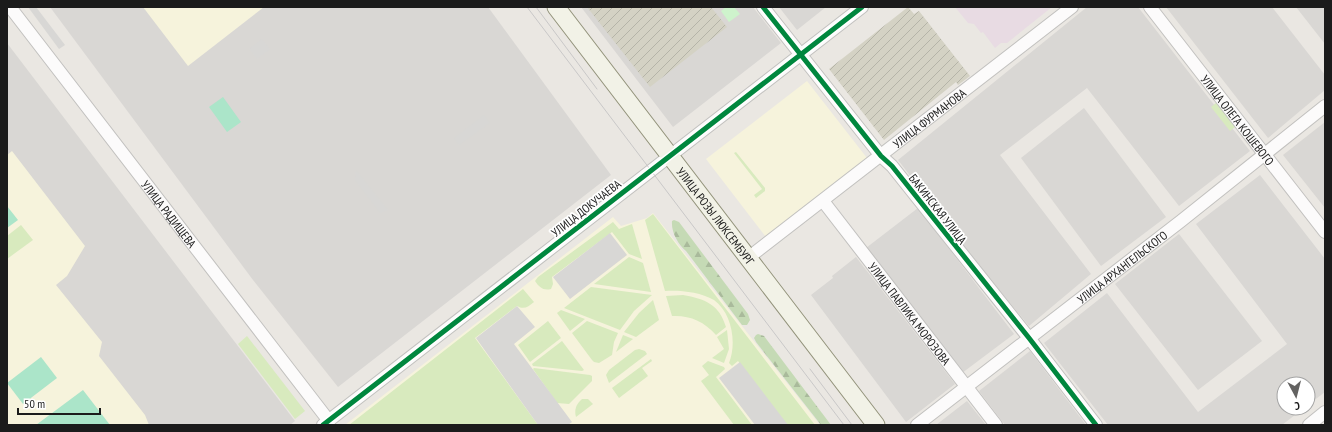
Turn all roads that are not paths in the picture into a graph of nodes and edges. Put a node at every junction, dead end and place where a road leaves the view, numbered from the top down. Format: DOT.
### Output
graph roads {
  1 [pos="10,7"];
  2 [pos="556,7"];
  3 [pos="763,7"];
  4 [pos="862,7"];
  5 [pos="1072,7"];
  6 [pos="1150,7"];
  7 [pos="800,54"];
  8 [pos="1325,106"];
  9 [pos="1263,154"];
  10 [pos="670,156"];
  11 [pos="881,156"];
  12 [pos="822,201"];
  13 [pos="1325,232"];
  14 [pos="748,258"];
  15 [pos="1029,338"];
  16 [pos="967,387"];
  17 [pos="1325,412"];
  18 [pos="326,423"];
  19 [pos="876,425"];
  20 [pos="917,425"];
  21 [pos="996,425"];
  22 [pos="1096,425"];
  23 [pos="1309,425"];
  1 -- 18 [label="street, УЛИЦА РАДИЩЕВА"];
  2 -- 10 [label="main road, УЛИЦА РОЗЫ ЛЮКСЕМБУРГ"];
  3 -- 7 [label="street, БАКИНСКАЯ УЛИЦА"];
  4 -- 7 [label="street, УЛИЦА ДОКУЧАЕВА"];
  5 -- 11 [label="street, УЛИЦА ФУРМАНОВА"];
  6 -- 9 [label="street, УЛИЦА ОЛЕГА КОШЕВОГО"];
  7 -- 10 [label="street, УЛИЦА ДОКУЧАЕВА"];
  7 -- 11 [label="street, БАКИНСКАЯ УЛИЦА"];
  8 -- 9 [label="street, УЛИЦА АРХАНГЕЛЬСКОГО"];
  9 -- 13 [label="street, УЛИЦА ОЛЕГА КОШЕВОГО"];
  9 -- 15 [label="street, УЛИЦА АРХАНГЕЛЬСКОГО"];
  10 -- 14 [label="main road, УЛИЦА РОЗЫ ЛЮКСЕМБУРГ"];
  10 -- 18 [label="street, УЛИЦА ДОКУЧАЕВА"];
  11 -- 12 [label="street, УЛИЦА ФУРМАНОВА"];
  11 -- 15 [label="street, БАКИНСКАЯ УЛИЦА"];
  12 -- 14 [label="street, УЛИЦА ФУРМАНОВА"];
  12 -- 16 [label="street, УЛИЦА ПАВЛИКА МОРОЗОВА"];
  14 -- 19 [label="main road, УЛИЦА РОЗЫ ЛЮКСЕМБУРГ"];
  15 -- 16 [label="street, УЛИЦА АРХАНГЕЛЬСКОГО"];
  15 -- 22 [label="street, БАКИНСКАЯ УЛИЦА"];
  16 -- 20 [label="street, УЛИЦА АРХАНГЕЛЬСКОГО"];
  16 -- 21 [label="street, УЛИЦА ПАВЛИКА МОРОЗОВА"];
  17 -- 23 [label="street"];
}
